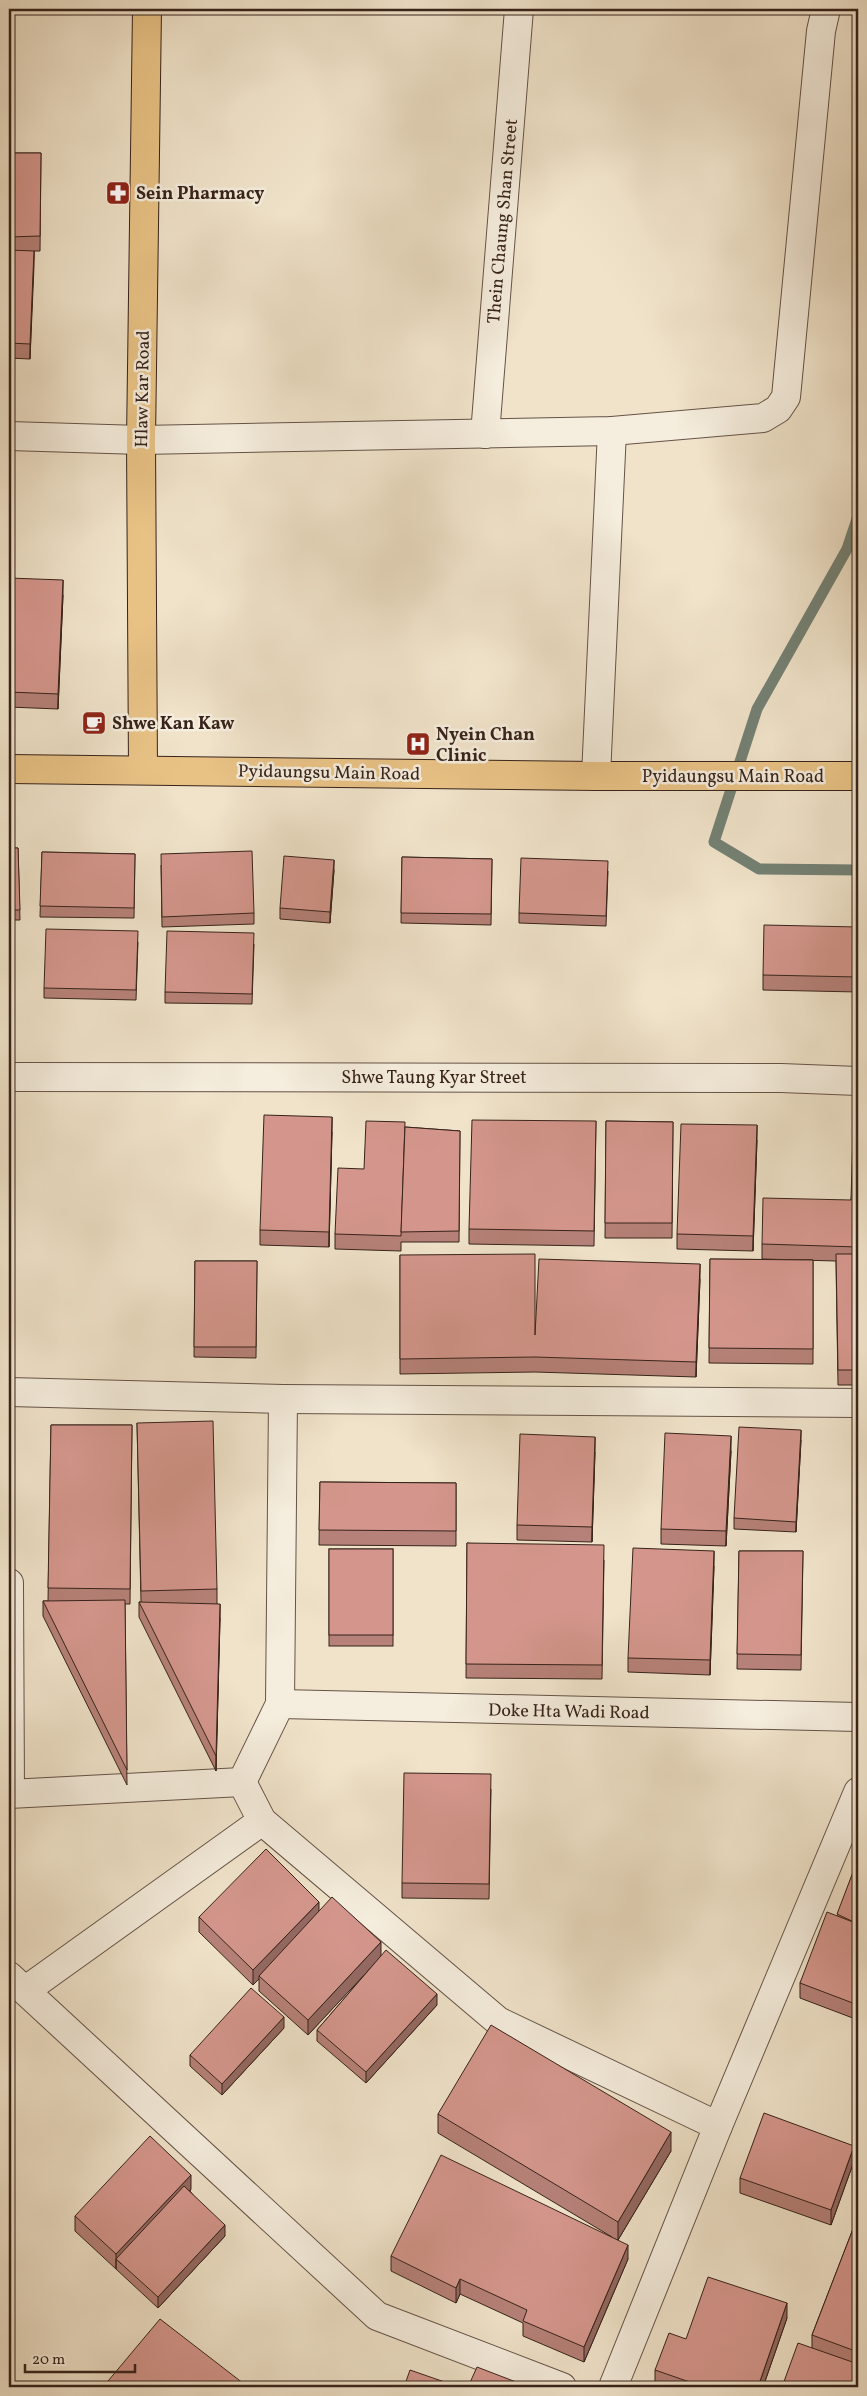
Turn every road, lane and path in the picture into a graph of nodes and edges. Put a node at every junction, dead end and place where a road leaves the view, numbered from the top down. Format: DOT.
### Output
graph roads {
  1 [pos="147,9"];
  2 [pos="519,9"];
  3 [pos="826,9"];
  4 [pos="612,431"];
  5 [pos="485,434"];
  6 [pos="9,436"];
  7 [pos="141,440"];
  8 [pos="9,769"];
  9 [pos="143,770"];
  10 [pos="596,776"];
  11 [pos="858,776"];
  12 [pos="9,1077"];
  13 [pos="858,1081"];
  14 [pos="9,1392"];
  15 [pos="283,1399"];
  16 [pos="858,1403"];
  17 [pos="9,1584"];
  18 [pos="280,1704"];
  19 [pos="858,1717"];
  20 [pos="242,1782"];
  21 [pos="858,1792"];
  22 [pos="10,1794"];
  23 [pos="262,1821"];
  24 [pos="17,1983"];
  25 [pos="718,2126"];
  26 [pos="562,2387"];
  27 [pos="613,2387"];
  1 -- 7 [label="main road, Hlaw Kar Road"];
  2 -- 5 [label="street, Thein Chaung Shan Street"];
  3 -- 4 [label="street"];
  4 -- 5 [label="street"];
  4 -- 10 [label="street"];
  5 -- 7 [label="street"];
  6 -- 7 [label="street"];
  7 -- 9 [label="main road, Hlaw Kar Road"];
  8 -- 9 [label="main road, Pyidaungsu Main Road"];
  9 -- 10 [label="main road, Pyidaungsu Main Road"];
  10 -- 11 [label="main road, Pyidaungsu Main Road"];
  12 -- 13 [label="street, Shwe Taung Kyar Street"];
  14 -- 15 [label="street"];
  15 -- 16 [label="street"];
  15 -- 18 [label="street"];
  17 -- 22 [label="street"];
  18 -- 19 [label="street, Doke Hta Wadi Road"];
  18 -- 20 [label="street"];
  20 -- 22 [label="street"];
  20 -- 23 [label="street"];
  21 -- 25 [label="street"];
  23 -- 24 [label="street"];
  23 -- 25 [label="street"];
  24 -- 26 [label="street"];
  25 -- 27 [label="street"];
}
